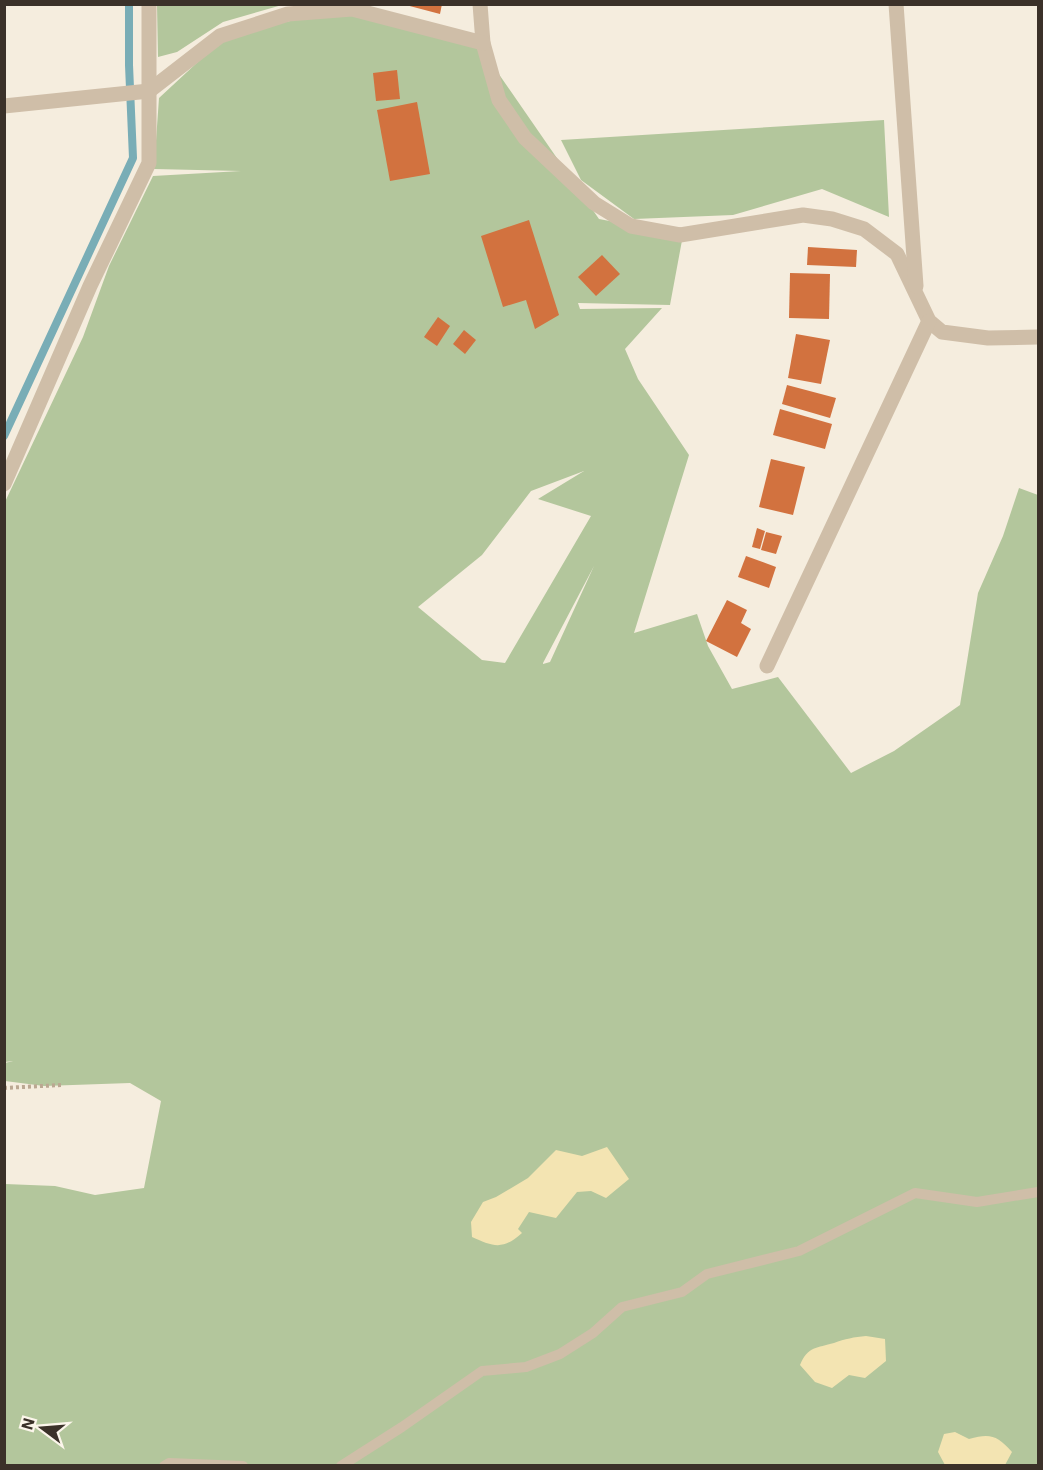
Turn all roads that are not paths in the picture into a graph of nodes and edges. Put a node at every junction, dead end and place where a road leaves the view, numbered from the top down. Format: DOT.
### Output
graph roads {
  1 [pos="149,4"];
  2 [pos="480,4"];
  3 [pos="896,4"];
  4 [pos="483,43"];
  5 [pos="145,91"];
  6 [pos="4,106"];
  7 [pos="916,294"];
  8 [pos="929,321"];
  9 [pos="1038,337"];
  10 [pos="4,484"];
  11 [pos="767,666"];
  12 [pos="1038,1192"];
  13 [pos="164,1466"];
  14 [pos="243,1466"];
  15 [pos="341,1466"];
  1 -- 5 [label="street"];
  2 -- 4 [label="street"];
  3 -- 7 [label="street"];
  4 -- 5 [label="street"];
  4 -- 7 [label="street"];
  5 -- 6 [label="street"];
  5 -- 10 [label="street"];
  7 -- 8 [label="street"];
  8 -- 9 [label="street"];
  8 -- 11 [label="street"];
  12 -- 15 [label="lane"];
  13 -- 14 [label="lane"];
}
